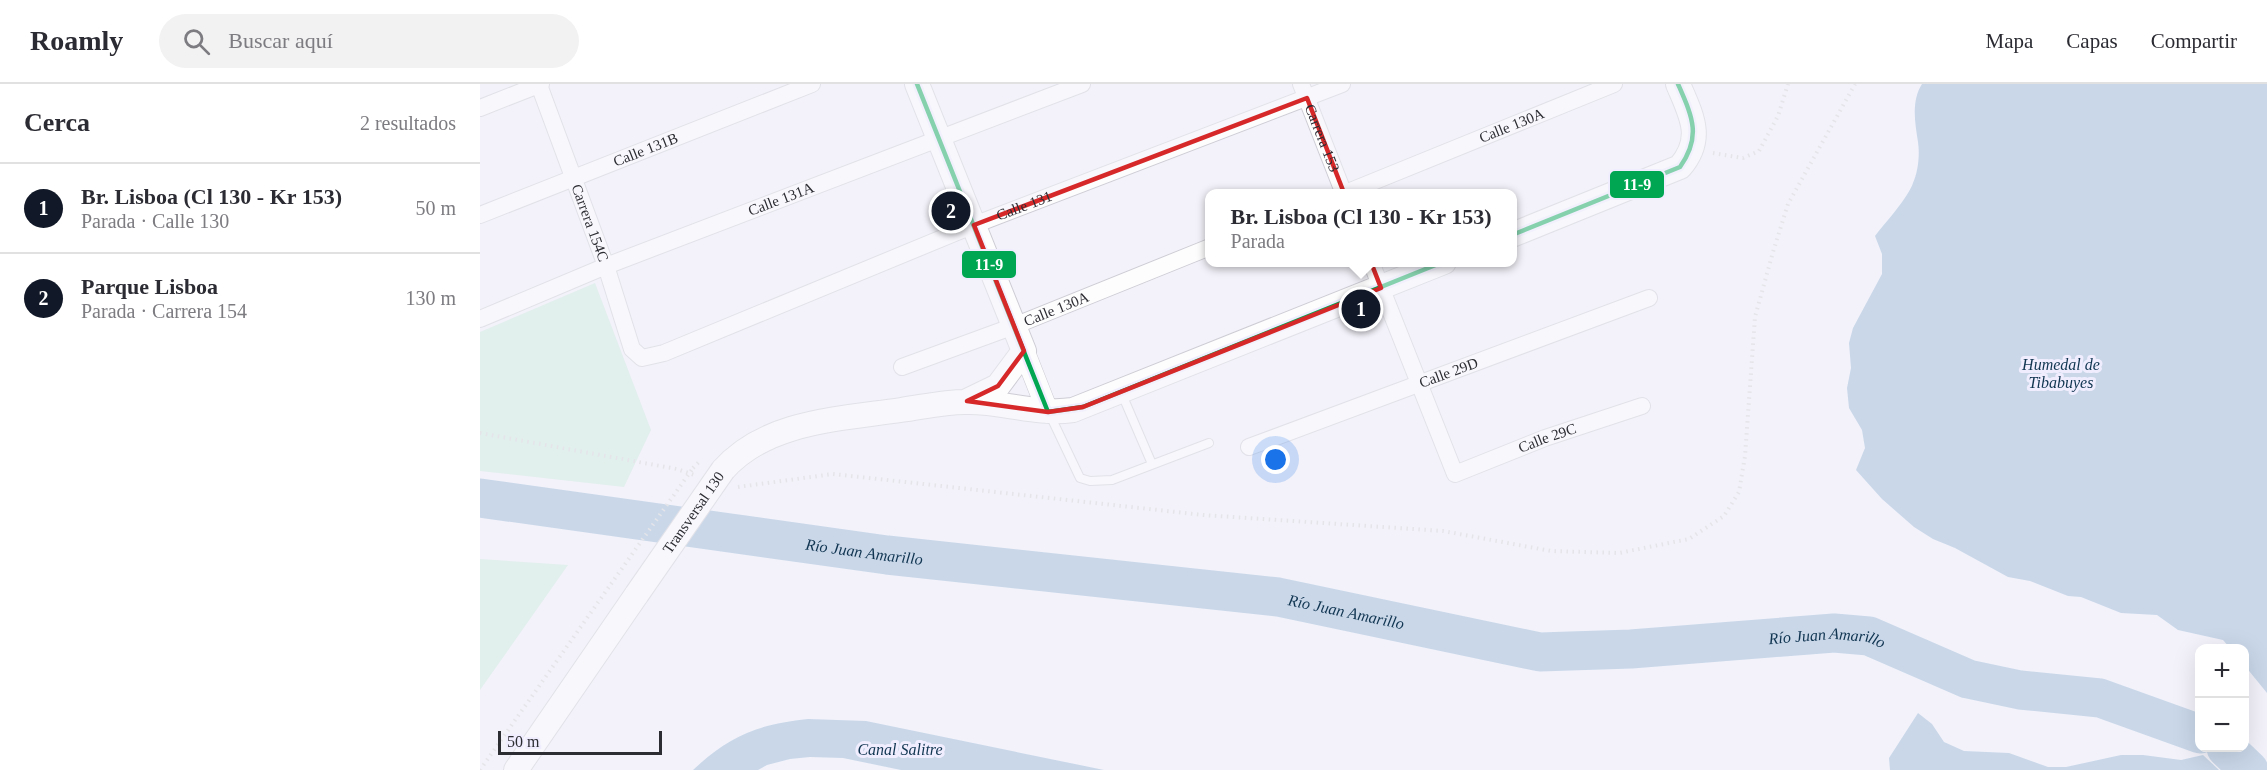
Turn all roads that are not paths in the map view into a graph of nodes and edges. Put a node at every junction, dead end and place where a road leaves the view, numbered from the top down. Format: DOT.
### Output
graph roads {
  1 [pos="540,84"];
  2 [pos="812,84"];
  3 [pos="917,84"];
  4 [pos="1082,84"];
  5 [pos="1342,84"];
  6 [pos="1614,84"];
  7 [pos="1678,84"];
  8 [pos="1304,91"];
  9 [pos="480,108"];
  10 [pos="939,138"];
  11 [pos="573,178"];
  12 [pos="1342,189"];
  13 [pos="1354,189"];
  14 [pos="480,215"];
  15 [pos="974,225"];
  16 [pos="1517,233"];
  17 [pos="1205,249"];
  18 [pos="606,266"];
  19 [pos="1373,267"];
  20 [pos="1432,267"];
  21 [pos="1381,288"];
  22 [pos="1649,298"];
  23 [pos="480,319"];
  24 [pos="1014,327"];
  25 [pos="1024,351"];
  26 [pos="642,358"];
  27 [pos="902,367"];
  28 [pos="1419,383"];
  29 [pos="1121,392"];
  30 [pos="967,401"];
  31 [pos="1642,406"];
  32 [pos="1048,412"];
  33 [pos="1209,443"];
  34 [pos="1249,447"];
  35 [pos="1152,464"];
  36 [pos="516,770"];
  1 -- 9 [label="street"];
  1 -- 11 [label="street, Carrera 154C"];
  2 -- 11 [label="street, Calle 131B"];
  3 -- 10 [label="main road"];
  4 -- 10 [label="street, Calle 131A"];
  5 -- 8 [label="street, Calle 131"];
  6 -- 13 [label="street, Calle 130A"];
  7 -- 16 [label="main road"];
  8 -- 12 [label="street, Carrera 153"];
  8 -- 15 [label="street, Calle 131"];
  10 -- 15 [label="main road"];
  10 -- 18 [label="street, Calle 131A"];
  11 -- 14 [label="street, Calle 131B"];
  11 -- 18 [label="street, Carrera 154C"];
  15 -- 24 [label="main road"];
  15 -- 26 [label="street, Calle 131"];
  17 -- 24 [label="street, Calle 130A"];
  18 -- 23 [label="street, Calle 131A"];
  18 -- 26 [label="street, Carrera 154C"];
  19 -- 21 [label="street"];
  20 -- 21 [label="main road, Transversal 130"];
  21 -- 28 [label="street"];
  21 -- 29 [label="main road, Transversal 130"];
  22 -- 28 [label="street, Calle 29D"];
  24 -- 25 [label="main road"];
  24 -- 27 [label="street, Calle 130A"];
  25 -- 30 [label="main road, Transversal 130"];
  25 -- 32 [label="street"];
  28 -- 31 [label="street, Calle 29C"];
  28 -- 34 [label="street, Calle 29D"];
  29 -- 32 [label="main road, Transversal 130"];
  29 -- 35 [label="lane"];
  30 -- 32 [label="main road, Transversal 130"];
  30 -- 36 [label="main road, Transversal 130, bridge"];
  32 -- 35 [label="lane"];
  33 -- 35 [label="lane"];
}
